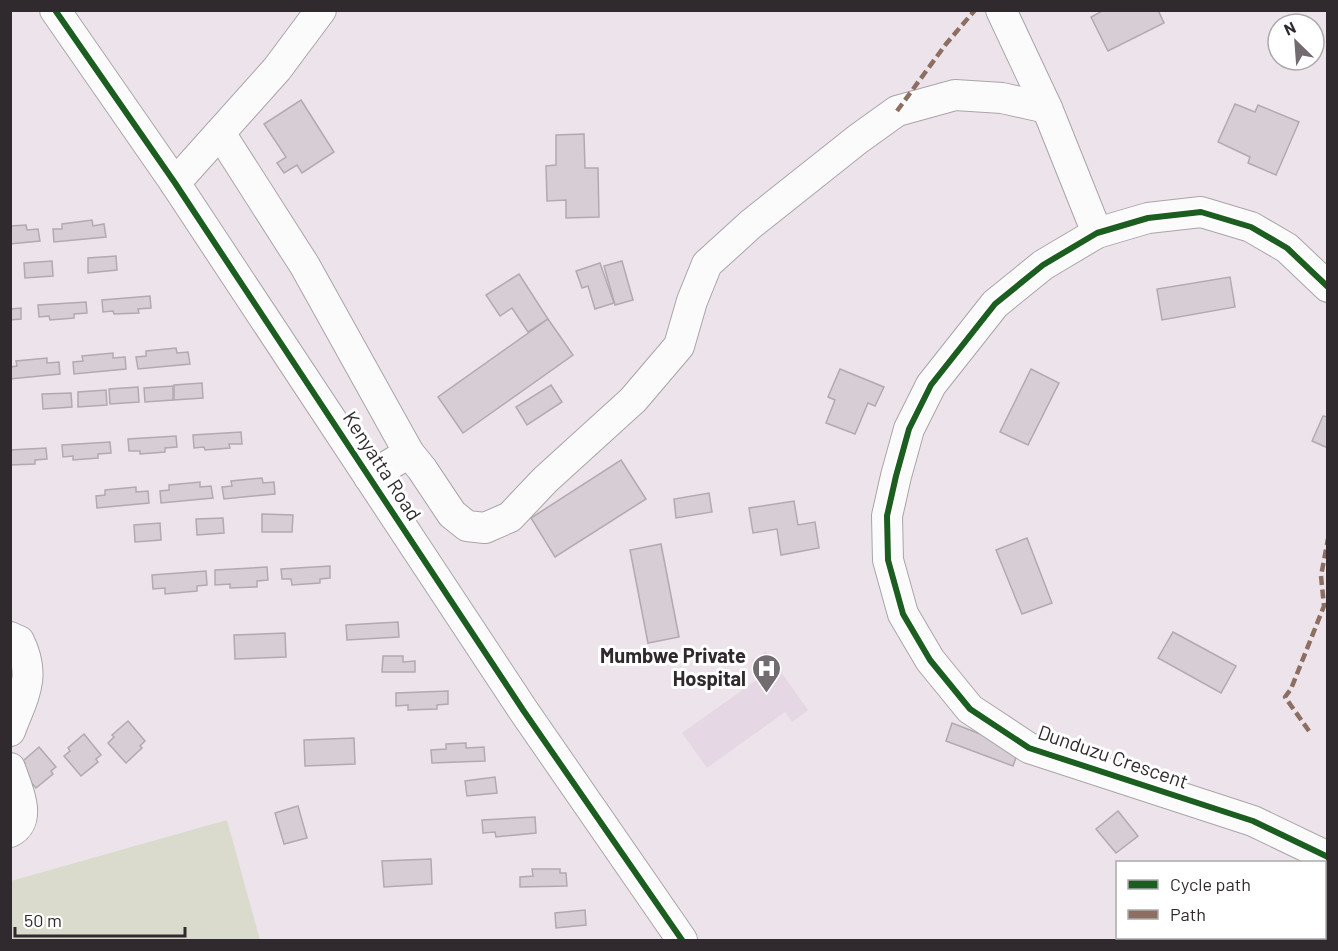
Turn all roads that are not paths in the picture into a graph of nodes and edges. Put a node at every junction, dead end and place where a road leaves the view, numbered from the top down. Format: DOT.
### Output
graph roads {
  1 [pos="54,10"];
  2 [pos="321,10"];
  3 [pos="1001,10"];
  4 [pos="1047,108"];
  5 [pos="220,133"];
  6 [pos="175,183"];
  7 [pos="1097,233"];
  8 [pos="1328,287"];
  9 [pos="409,453"];
  10 [pos="369,477"];
  11 [pos="10,638"];
  12 [pos="10,731"];
  13 [pos="10,768"];
  14 [pos="10,832"];
  15 [pos="1328,857"];
  16 [pos="682,940"];
  1 -- 6 [label="street, Kenyatta Road"];
  2 -- 5 [label="street"];
  3 -- 4 [label="street"];
  4 -- 7 [label="street"];
  4 -- 9 [label="street"];
  5 -- 6 [label="street"];
  5 -- 9 [label="street"];
  6 -- 10 [label="street, Kenyatta Road"];
  7 -- 8 [label="street, Dunduzu Crescent"];
  7 -- 15 [label="street, Dunduzu Crescent"];
  9 -- 10 [label="street"];
  10 -- 16 [label="street, Kenyatta Road"];
  11 -- 12 [label="street"];
  13 -- 14 [label="street"];
}
